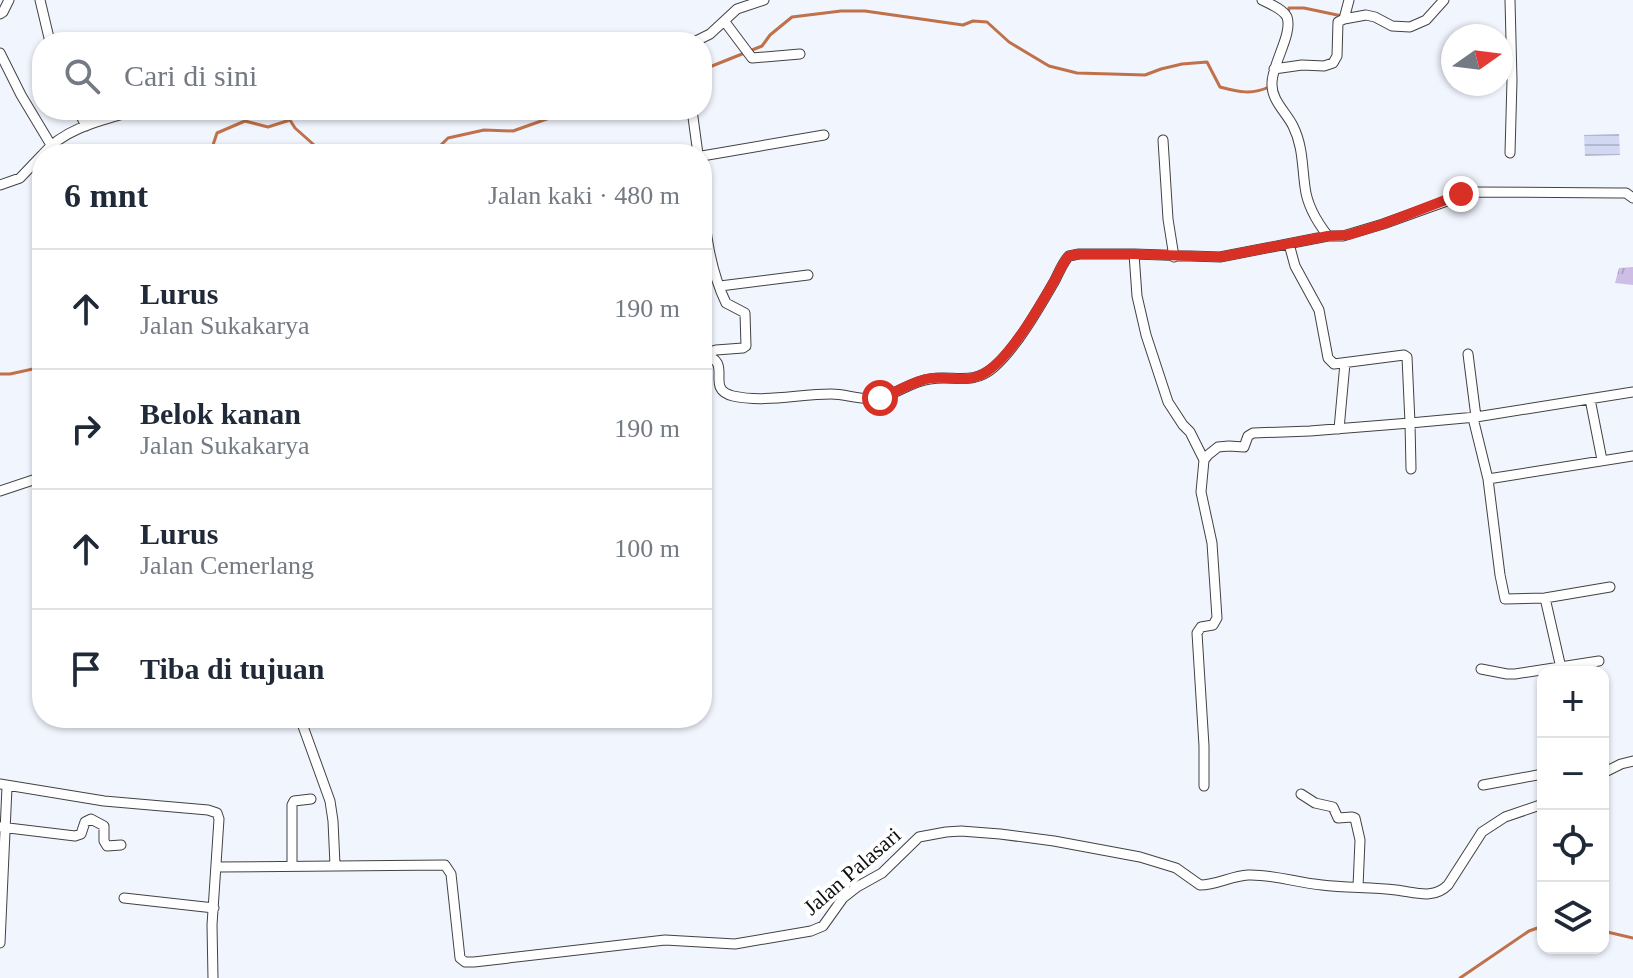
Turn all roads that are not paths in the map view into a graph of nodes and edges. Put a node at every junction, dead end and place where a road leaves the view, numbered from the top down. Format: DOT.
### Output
graph roads {
  1 [pos="9,0"];
  2 [pos="40,0"];
  3 [pos="764,0"];
  4 [pos="1262,0"];
  5 [pos="1349,0"];
  6 [pos="1510,0"];
  7 [pos="1440,1"];
  8 [pos="1273,3"];
  9 [pos="0,14"];
  10 [pos="1344,19"];
  11 [pos="725,22"];
  12 [pos="48,32"];
  13 [pos="712,32"];
  14 [pos="0,53"];
  15 [pos="800,54"];
  16 [pos="1274,69"];
  17 [pos="32,113"];
  18 [pos="36,120"];
  19 [pos="83,120"];
  20 [pos="105,120"];
  21 [pos="694,120"];
  22 [pos="86,126"];
  23 [pos="824,135"];
  24 [pos="1163,140"];
  25 [pos="50,144"];
  26 [pos="52,144"];
  27 [pos="698,144"];
  28 [pos="712,153"];
  29 [pos="1510,153"];
  30 [pos="32,165"];
  31 [pos="0,185"];
  32 [pos="1633,198"];
  33 [pos="1328,236"];
  34 [pos="1289,244"];
  35 [pos="1134,254"];
  36 [pos="1174,257"];
  37 [pos="712,260"];
  38 [pos="808,275"];
  39 [pos="720,286"];
  40 [pos="712,351"];
  41 [pos="1468,354"];
  42 [pos="712,358"];
  43 [pos="1345,363"];
  44 [pos="1633,392"];
  45 [pos="1590,399"];
  46 [pos="1475,418"];
  47 [pos="1410,423"];
  48 [pos="1339,429"];
  49 [pos="1633,456"];
  50 [pos="1204,460"];
  51 [pos="1602,460"];
  52 [pos="1411,469"];
  53 [pos="1488,479"];
  54 [pos="32,480"];
  55 [pos="0,491"];
  56 [pos="1610,587"];
  57 [pos="1545,598"];
  58 [pos="1599,661"];
  59 [pos="1560,666"];
  60 [pos="1575,666"];
  61 [pos="1481,669"];
  62 [pos="1537,671"];
  63 [pos="304,728"];
  64 [pos="1633,761"];
  65 [pos="1609,770"];
  66 [pos="1537,775"];
  67 [pos="1483,785"];
  68 [pos="4,786"];
  69 [pos="1204,786"];
  70 [pos="1301,794"];
  71 [pos="311,799"];
  72 [pos="1537,806"];
  73 [pos="2,827"];
  74 [pos="121,845"];
  75 [pos="335,865"];
  76 [pos="292,866"];
  77 [pos="217,867"];
  78 [pos="1358,887"];
  79 [pos="124,898"];
  80 [pos="214,908"];
  81 [pos="0,943"];
  82 [pos="213,978"];
  1 -- 9 [label="street"];
  2 -- 12 [label="street"];
  3 -- 11 [label="street"];
  4 -- 8 [label="street"];
  5 -- 10 [label="street"];
  6 -- 29 [label="street"];
  7 -- 10 [label="street"];
  8 -- 16 [label="street"];
  10 -- 16 [label="street"];
  11 -- 13 [label="street"];
  11 -- 15 [label="street"];
  14 -- 17 [label="street"];
  16 -- 33 [label="street"];
  18 -- 25 [label="street"];
  19 -- 22 [label="street"];
  20 -- 22 [label="street"];
  21 -- 27 [label="street"];
  22 -- 26 [label="street"];
  23 -- 28 [label="street"];
  24 -- 36 [label="street"];
  30 -- 31 [label="street"];
  32 -- 33 [label="street"];
  33 -- 34 [label="street"];
  34 -- 36 [label="street"];
  34 -- 43 [label="street"];
  35 -- 36 [label="street"];
  35 -- 42 [label="street"];
  35 -- 50 [label="street"];
  37 -- 39 [label="street"];
  38 -- 39 [label="street"];
  39 -- 40 [label="street"];
  41 -- 46 [label="street"];
  43 -- 47 [label="street"];
  43 -- 48 [label="street"];
  44 -- 45 [label="street"];
  45 -- 46 [label="street"];
  45 -- 51 [label="street"];
  46 -- 47 [label="street"];
  46 -- 53 [label="street"];
  47 -- 48 [label="street"];
  47 -- 52 [label="street"];
  48 -- 50 [label="street"];
  49 -- 51 [label="street"];
  50 -- 69 [label="street"];
  51 -- 53 [label="street"];
  53 -- 57 [label="street"];
  54 -- 55 [label="street"];
  56 -- 57 [label="street"];
  57 -- 59 [label="street"];
  58 -- 60 [label="street"];
  61 -- 62 [label="street"];
  63 -- 75 [label="street"];
  64 -- 65 [label="street"];
  66 -- 67 [label="street"];
  68 -- 73 [label="street"];
  68 -- 77 [label="street"];
  70 -- 78 [label="street"];
  71 -- 76 [label="street"];
  72 -- 78 [label="street, Jalan Palasari"];
  73 -- 74 [label="street"];
  73 -- 81 [label="street"];
  75 -- 76 [label="street, Jalan Palasari"];
  75 -- 78 [label="street, Jalan Palasari"];
  76 -- 77 [label="street, Jalan Palasari"];
  77 -- 80 [label="street"];
  79 -- 80 [label="street"];
  80 -- 82 [label="street"];
}
